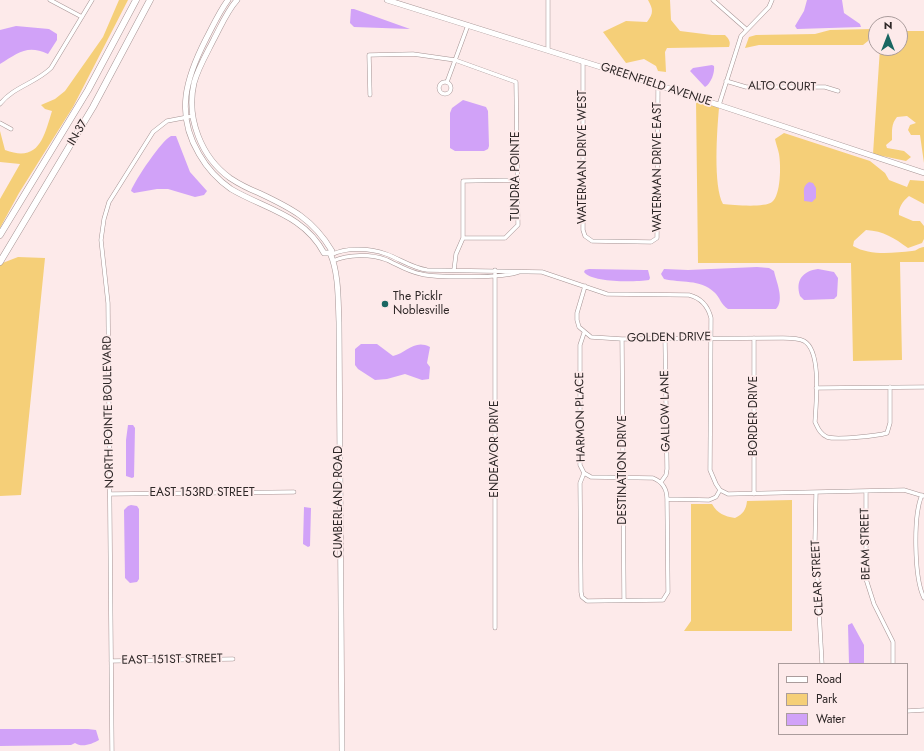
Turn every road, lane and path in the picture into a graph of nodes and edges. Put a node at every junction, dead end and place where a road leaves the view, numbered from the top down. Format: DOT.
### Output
graph roads {
  1 [pos="50,0"];
  2 [pos="92,0"];
  3 [pos="136,0"];
  4 [pos="150,0"];
  5 [pos="228,0"];
  6 [pos="237,0"];
  7 [pos="388,0"];
  8 [pos="548,0"];
  9 [pos="713,0"];
  10 [pos="772,0"];
  11 [pos="82,17"];
  12 [pos="468,25"];
  13 [pos="746,29"];
  14 [pos="548,50"];
  15 [pos="455,60"];
  16 [pos="583,61"];
  17 [pos="726,81"];
  18 [pos="447,82"];
  19 [pos="658,85"];
  20 [pos="838,92"];
  21 [pos="370,94"];
  22 [pos="0,104"];
  23 [pos="718,105"];
  24 [pos="193,116"];
  25 [pos="186,117"];
  26 [pos="0,122"];
  27 [pos="11,129"];
  28 [pos="924,173"];
  29 [pos="517,180"];
  30 [pos="0,235"];
  31 [pos="463,238"];
  32 [pos="624,241"];
  33 [pos="330,254"];
  34 [pos="333,261"];
  35 [pos="0,262"];
  36 [pos="454,270"];
  37 [pos="495,270"];
  38 [pos="519,272"];
  39 [pos="495,276"];
  40 [pos="585,286"];
  41 [pos="584,332"];
  42 [pos="711,337"];
  43 [pos="665,338"];
  44 [pos="754,338"];
  45 [pos="622,339"];
  46 [pos="890,387"];
  47 [pos="924,387"];
  48 [pos="816,388"];
  49 [pos="584,473"];
  50 [pos="623,478"];
  51 [pos="661,482"];
  52 [pos="720,490"];
  53 [pos="866,491"];
  54 [pos="294,492"];
  55 [pos="816,493"];
  56 [pos="110,494"];
  57 [pos="754,494"];
  58 [pos="923,496"];
  59 [pos="667,499"];
  60 [pos="924,598"];
  61 [pos="624,600"];
  62 [pos="495,628"];
  63 [pos="233,659"];
  64 [pos="110,660"];
  65 [pos="822,663"];
  66 [pos="893,663"];
  67 [pos="924,710"];
  68 [pos="908,711"];
  69 [pos="112,751"];
  70 [pos="342,751"];
  1 -- 11 [label="street"];
  2 -- 11 [label="street"];
  3 -- 30 [label="highway, IN-37"];
  4 -- 35 [label="highway, IN-37"];
  5 -- 25 [label="street, CUMBERLAND ROAD"];
  6 -- 24 [label="street, CUMBERLAND ROAD"];
  7 -- 12 [label="street, GREENFIELD AVENUE"];
  8 -- 14 [label="street"];
  9 -- 13 [label="street"];
  10 -- 13 [label="street"];
  11 -- 22 [label="street"];
  12 -- 14 [label="street, GREENFIELD AVENUE"];
  12 -- 15 [label="street"];
  13 -- 17 [label="street"];
  14 -- 16 [label="street, GREENFIELD AVENUE"];
  15 -- 18 [label="street"];
  15 -- 21 [label="street"];
  15 -- 29 [label="street, TUNDRA POINTE"];
  16 -- 19 [label="street, GREENFIELD AVENUE"];
  16 -- 32 [label="street, WATERMAN DRIVE WEST"];
  17 -- 20 [label="street, ALTO COURT"];
  17 -- 23 [label="street"];
  19 -- 23 [label="street, GREENFIELD AVENUE"];
  19 -- 32 [label="street, WATERMAN DRIVE EAST"];
  23 -- 28 [label="street, GREENFIELD AVENUE"];
  24 -- 25 [label="street, NORTH POINTE BOULEVARD"];
  24 -- 33 [label="street, CUMBERLAND ROAD"];
  25 -- 33 [label="street, CUMBERLAND ROAD"];
  25 -- 56 [label="street, NORTH POINTE BOULEVARD"];
  26 -- 27 [label="street"];
  29 -- 31 [label="street, TUNDRA POINTE"];
  29 -- 31 [label="street"];
  31 -- 36 [label="street"];
  33 -- 34 [label="street, CUMBERLAND ROAD"];
  33 -- 36 [label="street"];
  34 -- 39 [label="street"];
  34 -- 70 [label="street, CUMBERLAND ROAD"];
  36 -- 37 [label="street"];
  37 -- 38 [label="street"];
  37 -- 39 [label="street, ENDEAVOR DRIVE"];
  38 -- 39 [label="street"];
  38 -- 40 [label="street"];
  39 -- 62 [label="street, ENDEAVOR DRIVE"];
  40 -- 41 [label="street"];
  40 -- 42 [label="street"];
  41 -- 45 [label="street, GOLDEN DRIVE"];
  41 -- 49 [label="street, HARMON PLACE"];
  42 -- 43 [label="street, GOLDEN DRIVE"];
  42 -- 44 [label="street, GOLDEN DRIVE"];
  42 -- 52 [label="street"];
  43 -- 45 [label="street, GOLDEN DRIVE"];
  43 -- 51 [label="street, GALLOW LANE"];
  44 -- 48 [label="street, GOLDEN DRIVE"];
  44 -- 57 [label="street, BORDER DRIVE"];
  45 -- 50 [label="street, DESTINATION DRIVE"];
  46 -- 47 [label="street"];
  46 -- 48 [label="street"];
  46 -- 48 [label="street"];
  49 -- 50 [label="street"];
  49 -- 61 [label="street, HARMON PLACE"];
  50 -- 51 [label="street"];
  50 -- 61 [label="street, DESTINATION DRIVE"];
  51 -- 59 [label="street"];
  52 -- 57 [label="street"];
  52 -- 59 [label="street"];
  53 -- 55 [label="street"];
  53 -- 58 [label="street"];
  53 -- 66 [label="street, BEAM STREET"];
  54 -- 56 [label="street, EAST 153RD STREET"];
  55 -- 57 [label="street"];
  55 -- 65 [label="street, CLEAR STREET"];
  56 -- 64 [label="street, NORTH POINTE BOULEVARD"];
  58 -- 60 [label="street"];
  59 -- 61 [label="street"];
  63 -- 64 [label="street, EAST 151ST STREET"];
  64 -- 69 [label="street, NORTH POINTE BOULEVARD"];
  67 -- 68 [label="street"];
}
